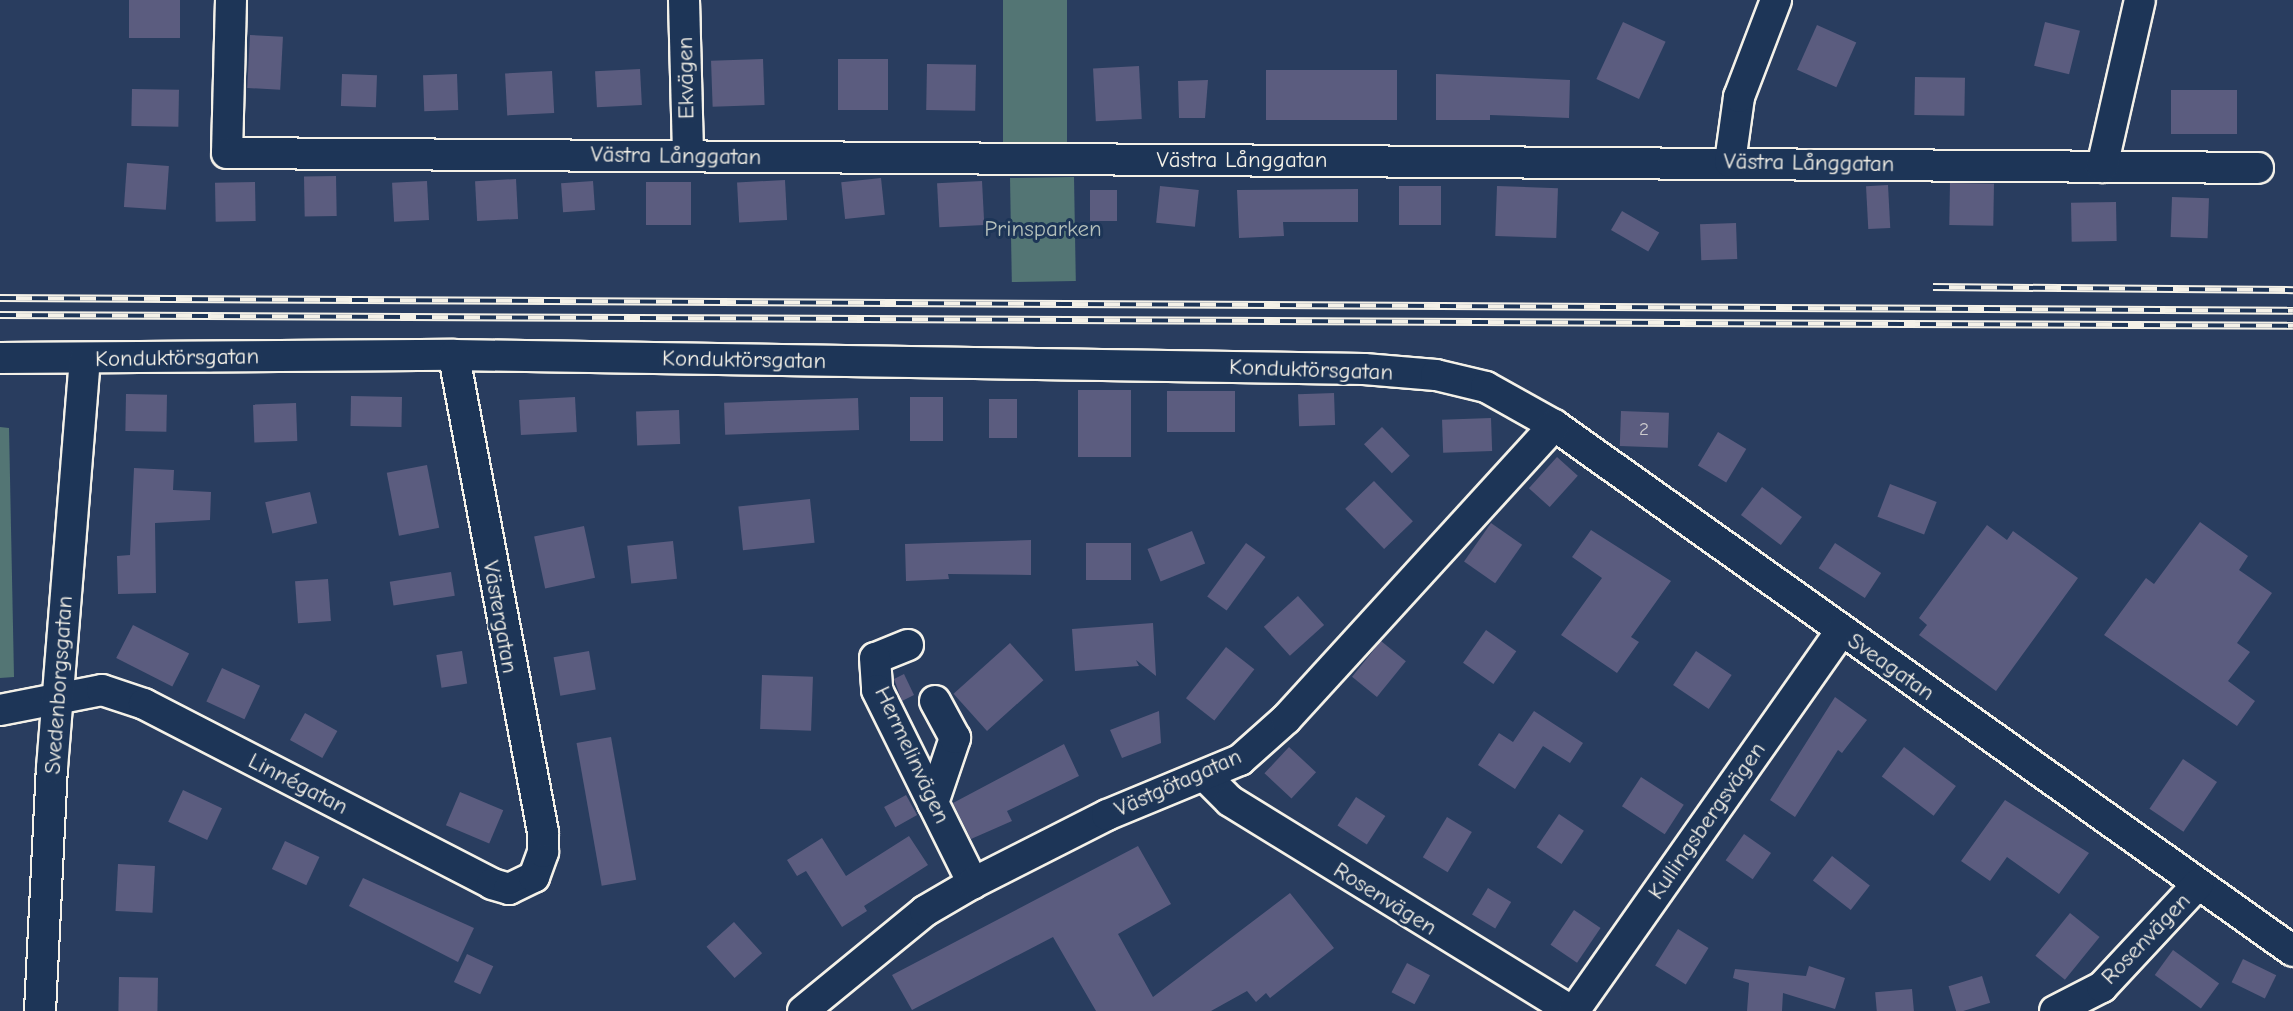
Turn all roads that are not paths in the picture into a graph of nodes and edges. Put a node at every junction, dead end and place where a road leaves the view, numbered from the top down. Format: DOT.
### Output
graph roads {
  1 [pos="232,0"];
  2 [pos="684,0"];
  3 [pos="1776,0"];
  4 [pos="2140,0"];
  5 [pos="688,156"];
  6 [pos="1730,162"];
  7 [pos="2102,167"];
  8 [pos="2258,168"];
  9 [pos="454,355"];
  10 [pos="0,358"];
  11 [pos="85,359"];
  12 [pos="1486,387"];
  13 [pos="1554,425"];
  14 [pos="1841,631"];
  15 [pos="908,645"];
  16 [pos="58,699"];
  17 [pos="935,701"];
  18 [pos="0,710"];
  19 [pos="1205,776"];
  20 [pos="933,803"];
  21 [pos="534,877"];
  22 [pos="973,883"];
  23 [pos="2198,884"];
  24 [pos="2293,951"];
  25 [pos="40,1011"];
  26 [pos="803,1011"];
  27 [pos="1573,1011"];
  28 [pos="2055,1011"];
  1 -- 5 [label="street, Västra Långgatan"];
  2 -- 5 [label="street, Ekvägen"];
  3 -- 6 [label="street"];
  4 -- 7 [label="street"];
  5 -- 6 [label="street, Västra Långgatan"];
  6 -- 7 [label="street, Västra Långgatan"];
  7 -- 8 [label="street, Västra Långgatan"];
  9 -- 11 [label="street, Konduktörsgatan"];
  9 -- 12 [label="street, Konduktörsgatan"];
  9 -- 21 [label="street, Västergatan"];
  10 -- 11 [label="street, Konduktörsgatan"];
  11 -- 16 [label="street, Svedenborgsgatan"];
  12 -- 13 [label="street, Sveagatan"];
  13 -- 14 [label="street, Sveagatan"];
  13 -- 19 [label="street, Västgötagatan"];
  14 -- 23 [label="street, Sveagatan"];
  14 -- 27 [label="street, Kullingsbergsvägen"];
  15 -- 20 [label="street, Hermelinvägen"];
  16 -- 18 [label="street, Linnégatan"];
  16 -- 21 [label="street, Linnégatan"];
  16 -- 25 [label="street, Svedenborgsgatan"];
  17 -- 20 [label="street"];
  19 -- 22 [label="street, Västgötagatan"];
  19 -- 27 [label="street, Rosenvägen"];
  20 -- 22 [label="street, Hermelinvägen"];
  22 -- 26 [label="street, Västgötagatan"];
  23 -- 24 [label="street, Sveagatan"];
  23 -- 28 [label="street, Rosenvägen"];
}
